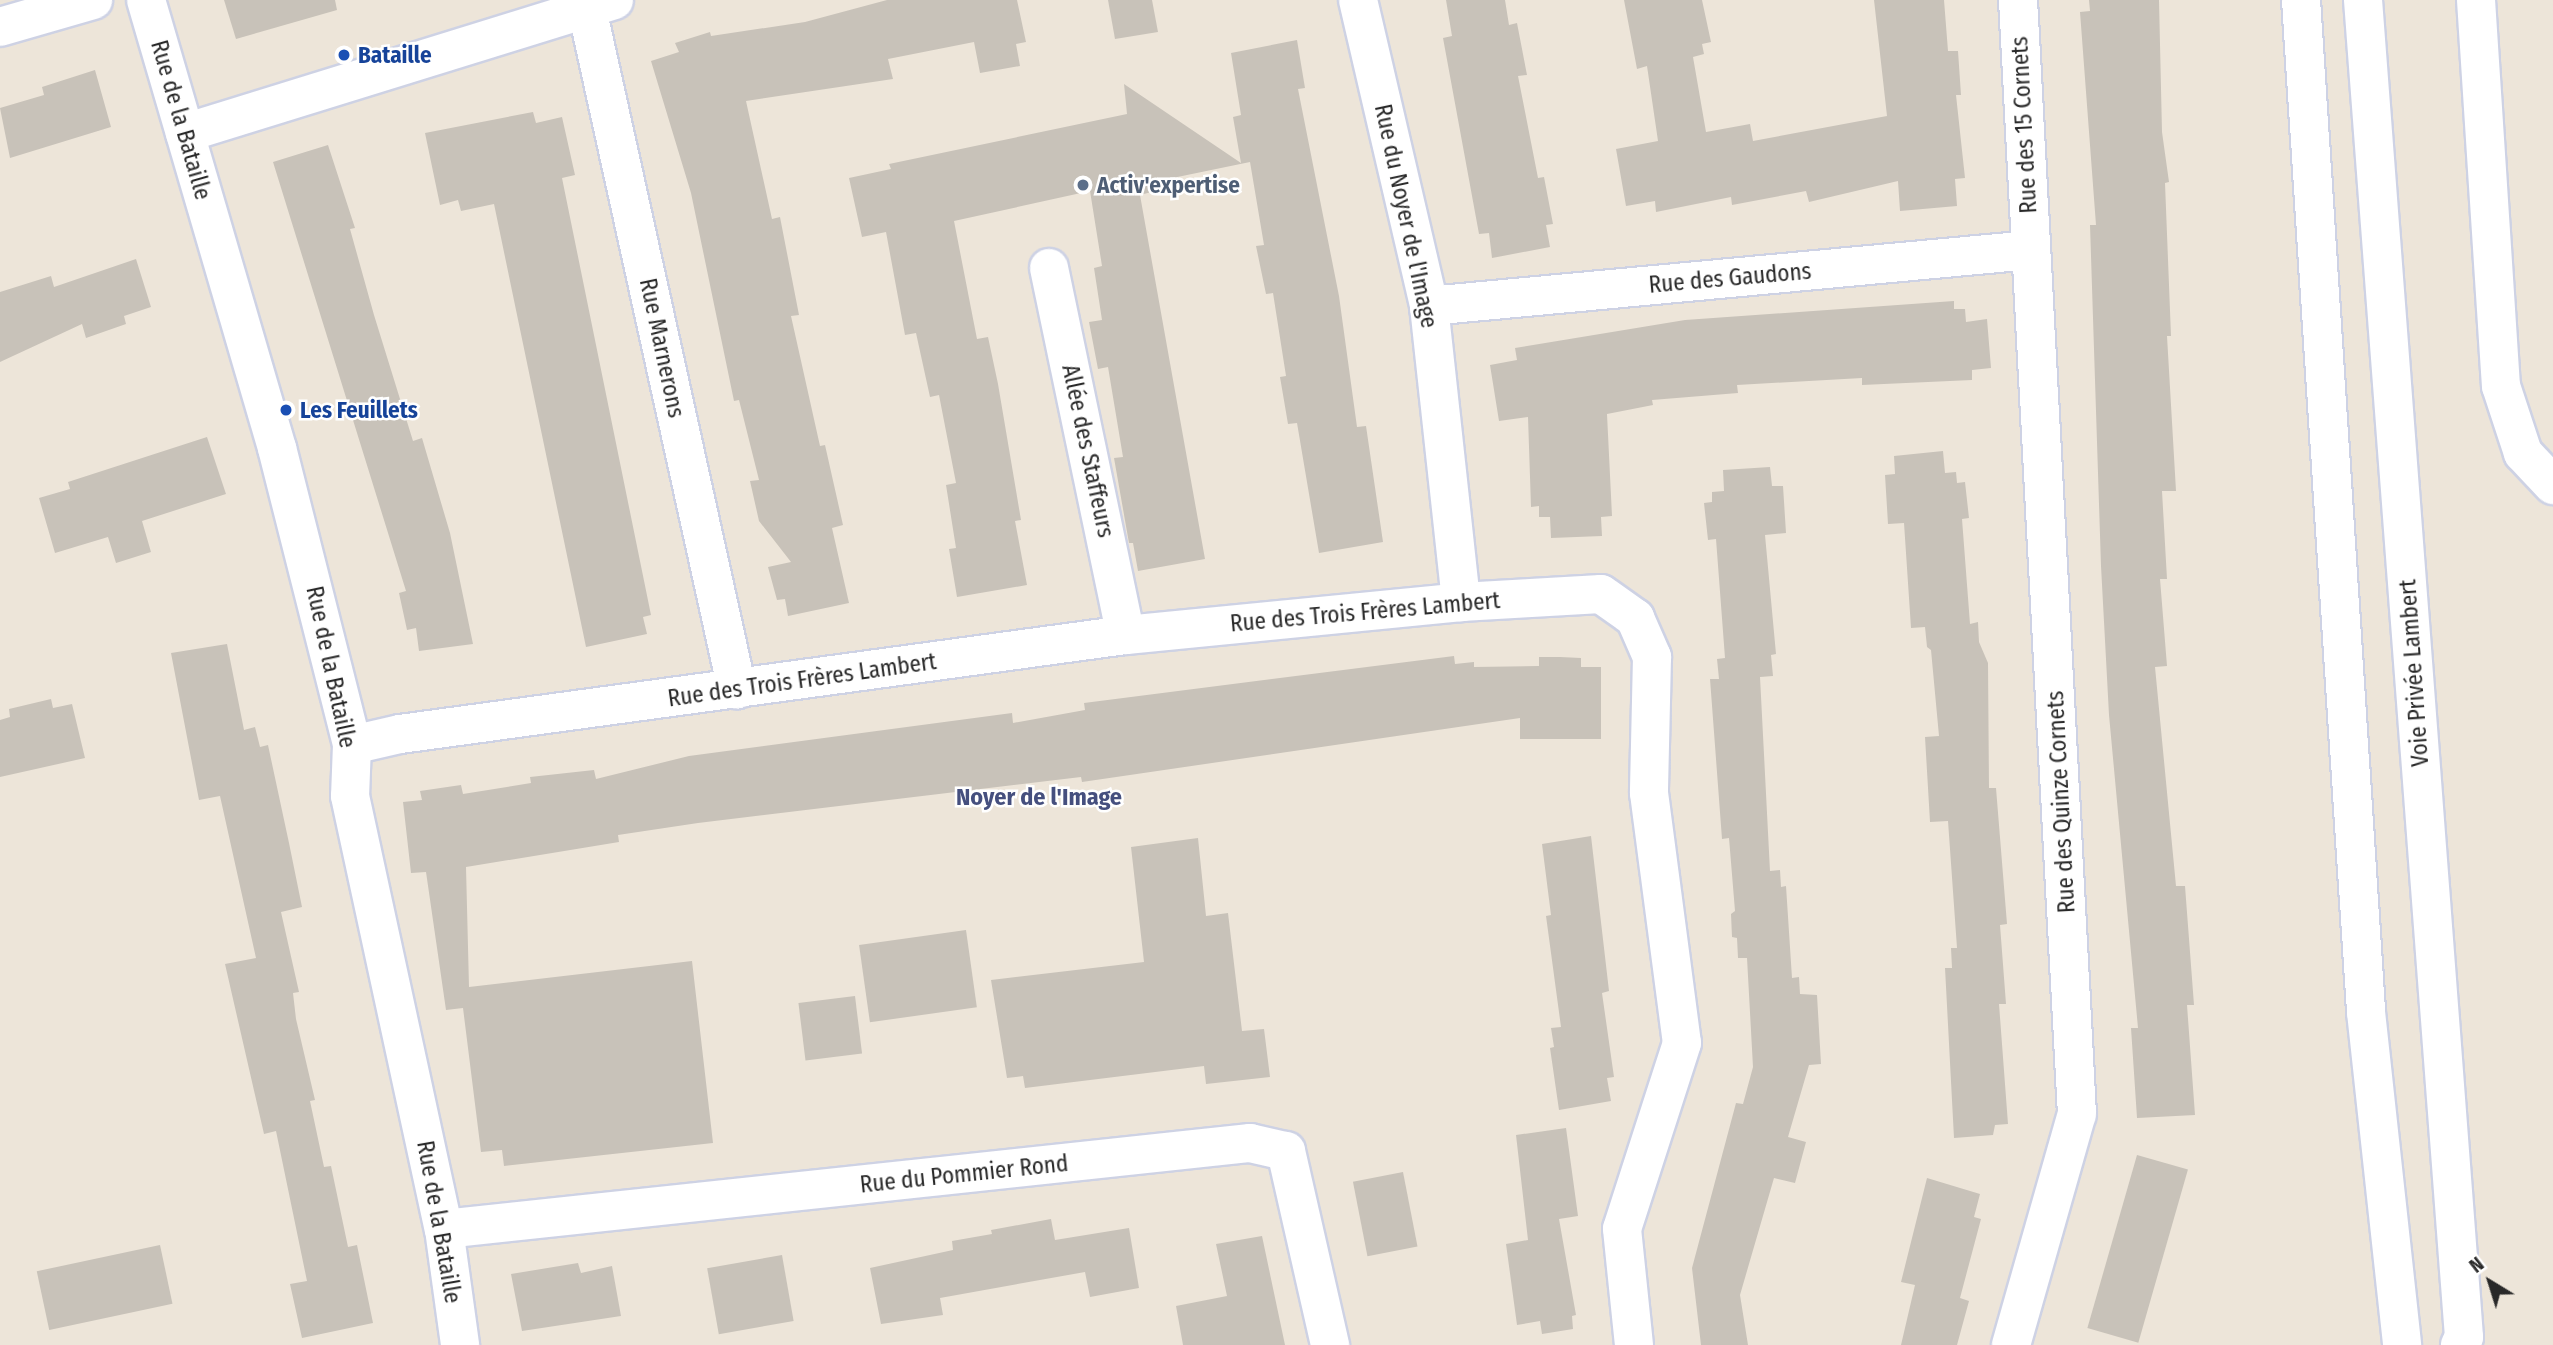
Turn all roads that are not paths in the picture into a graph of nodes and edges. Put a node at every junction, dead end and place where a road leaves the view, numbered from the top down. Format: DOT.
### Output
graph roads {
  1 [pos="93,0"];
  2 [pos="146,0"];
  3 [pos="1358,0"];
  4 [pos="2018,0"];
  5 [pos="2301,0"];
  6 [pos="2362,0"];
  7 [pos="2476,0"];
  8 [pos="595,2"];
  9 [pos="0,27"];
  10 [pos="185,133"];
  11 [pos="2030,250"];
  12 [pos="1049,268"];
  13 [pos="1429,306"];
  14 [pos="2553,485"];
  15 [pos="1461,602"];
  16 [pos="1126,635"];
  17 [pos="737,689"];
  18 [pos="352,745"];
  19 [pos="444,1229"];
  20 [pos="460,1345"];
  21 [pos="1330,1345"];
  22 [pos="1633,1345"];
  23 [pos="2011,1345"];
  24 [pos="2402,1345"];
  25 [pos="2460,1345"];
  1 -- 9 [label="street"];
  2 -- 10 [label="street, Rue de la Bataille"];
  3 -- 13 [label="street, Rue du Noyer de l'Image"];
  4 -- 11 [label="street, Rue des 15 Cornets"];
  5 -- 24 [label="street"];
  6 -- 25 [label="street, Voie Privée Lambert"];
  7 -- 14 [label="street"];
  8 -- 10 [label="street"];
  8 -- 17 [label="street, Rue Marnerons"];
  10 -- 18 [label="street, Rue de la Bataille"];
  11 -- 13 [label="street, Rue des Gaudons"];
  11 -- 23 [label="street, Rue des Quinze Cornets"];
  12 -- 16 [label="street, Allée des Staffeurs"];
  13 -- 15 [label="street, Rue du Noyer de l'Image"];
  15 -- 16 [label="street, Rue des Trois Frères Lambert"];
  15 -- 22 [label="street, Rue des Trois Frères Lambert"];
  16 -- 17 [label="street, Rue des Trois Frères Lambert"];
  17 -- 18 [label="street, Rue des Trois Frères Lambert"];
  18 -- 19 [label="street, Rue de la Bataille"];
  19 -- 20 [label="street, Rue de la Bataille"];
  19 -- 21 [label="street, Rue du Pommier Rond"];
}
